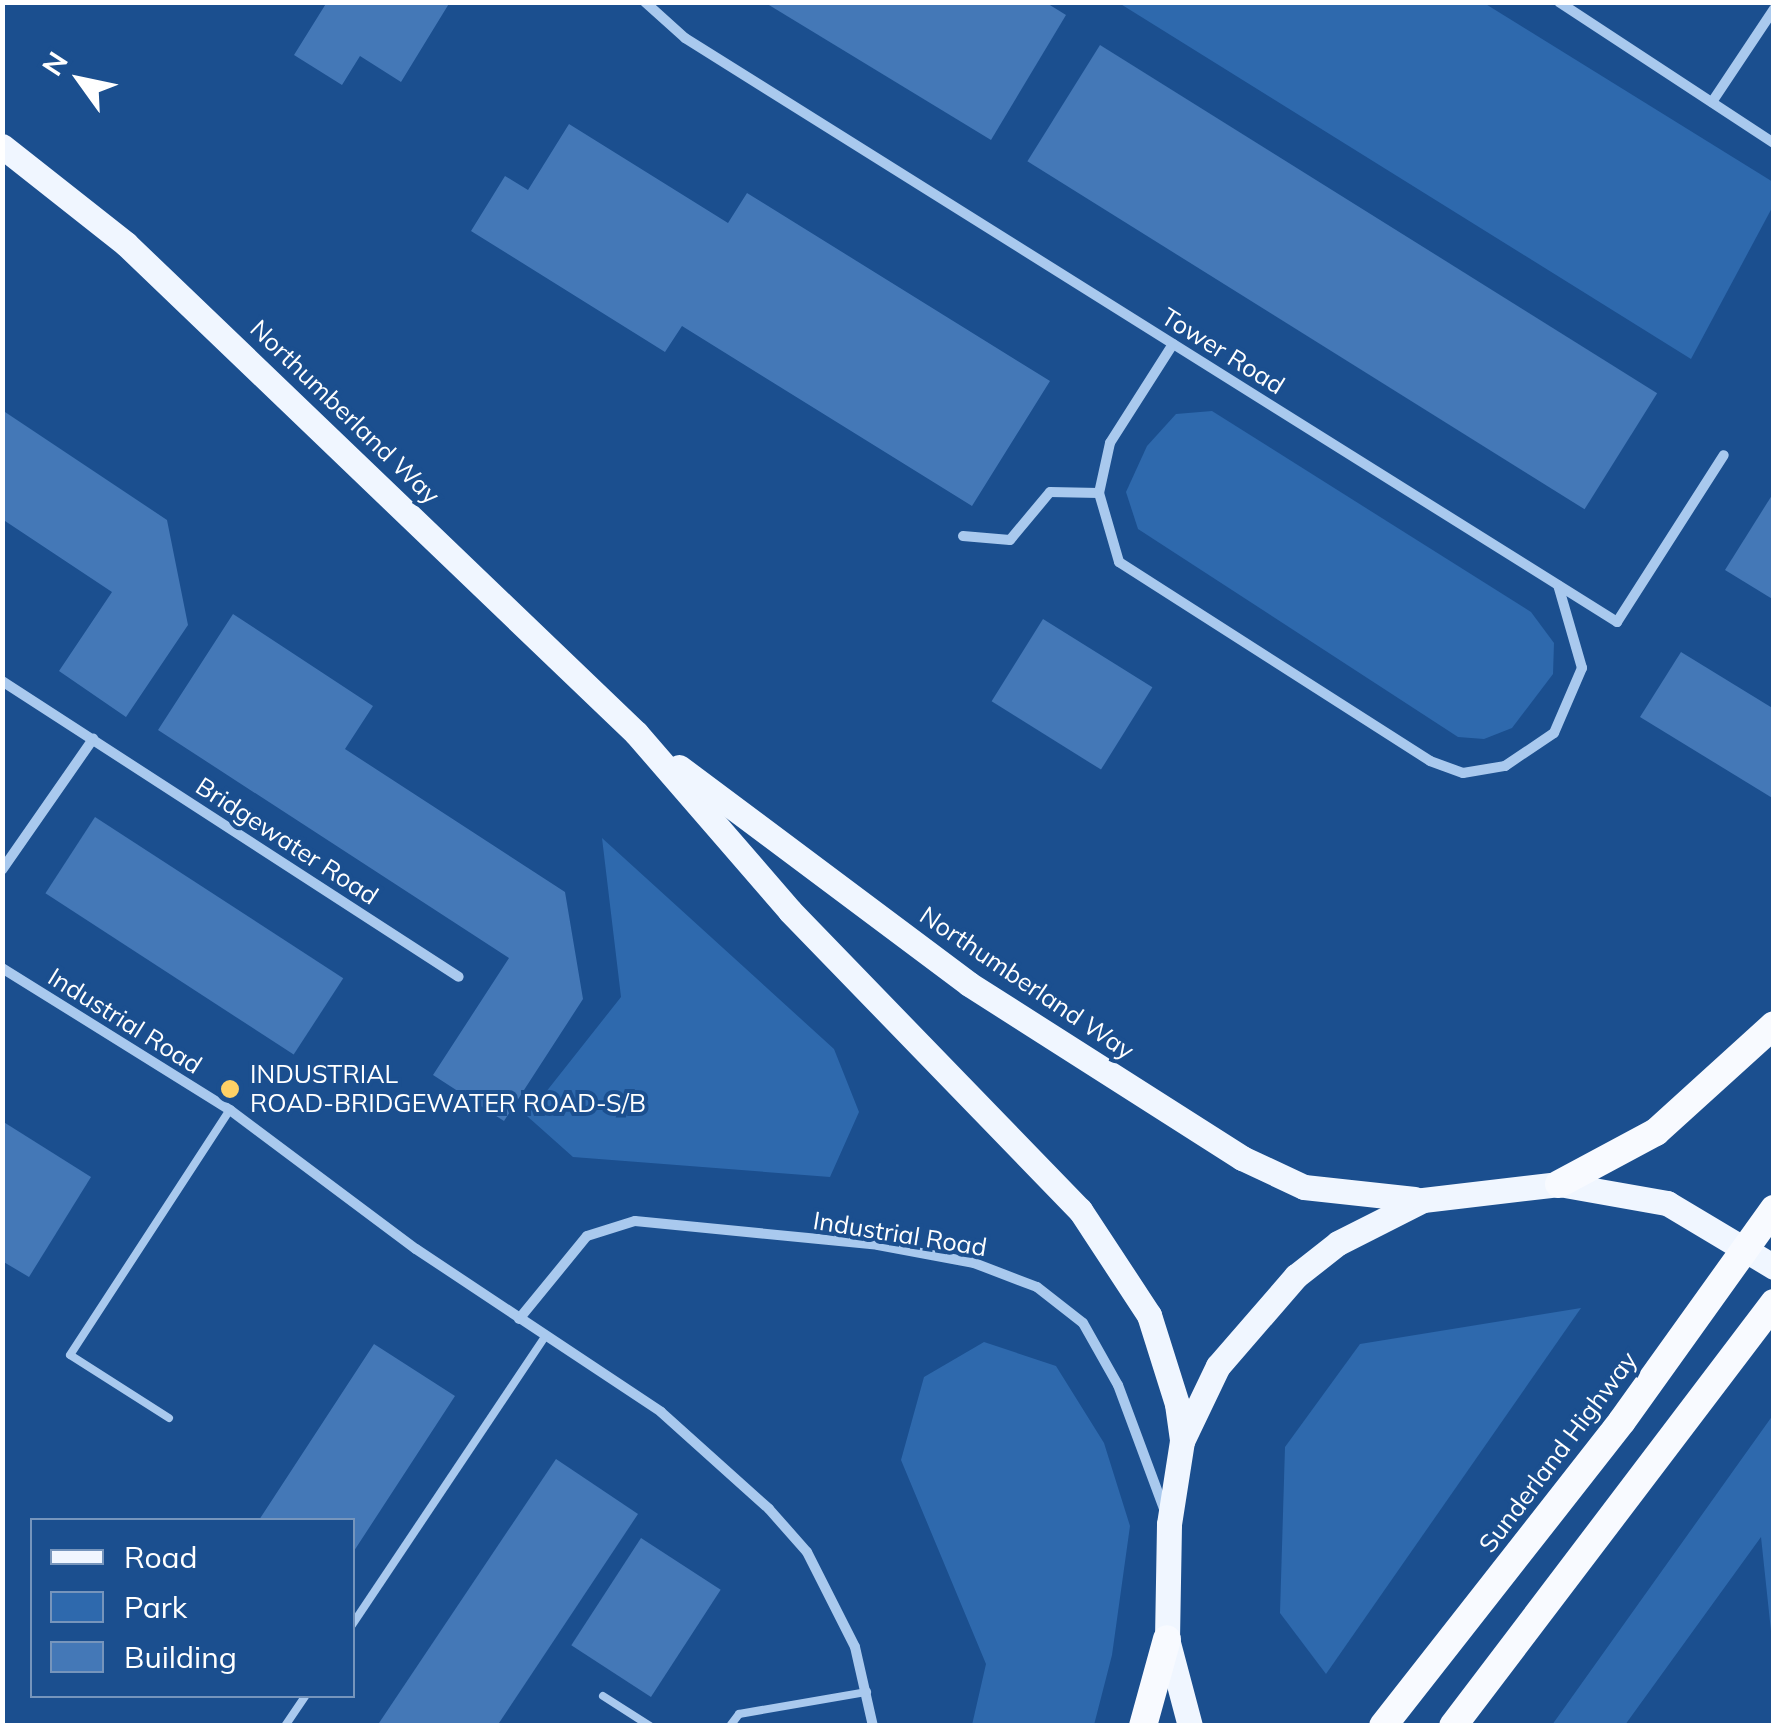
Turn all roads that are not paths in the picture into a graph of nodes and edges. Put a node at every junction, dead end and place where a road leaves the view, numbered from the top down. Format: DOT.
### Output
graph roads {
  1 [pos="646,2"];
  2 [pos="1560,2"];
  3 [pos="1774,9"];
  4 [pos="1712,102"];
  5 [pos="1774,144"];
  6 [pos="2,146"];
  7 [pos="1173,344"];
  8 [pos="1724,455"];
  9 [pos="1098,493"];
  10 [pos="964,536"];
  11 [pos="1557,584"];
  12 [pos="2,682"];
  13 [pos="636,733"];
  14 [pos="93,739"];
  15 [pos="2,870"];
  16 [pos="2,968"];
  17 [pos="459,976"];
  18 [pos="1774,1024"];
  19 [pos="230,1110"];
  20 [pos="1559,1184"];
  21 [pos="1422,1200"];
  22 [pos="1774,1209"];
  23 [pos="1774,1267"];
  24 [pos="1769,1309"];
  25 [pos="519,1319"];
  26 [pos="544,1338"];
  27 [pos="168,1418"];
  28 [pos="1182,1441"];
  29 [pos="1169,1524"];
  30 [pos="355,1621"];
  31 [pos="1167,1639"];
  32 [pos="868,1692"];
  33 [pos="603,1696"];
  34 [pos="305,1698"];
  35 [pos="286,1726"];
  36 [pos="650,1726"];
  37 [pos="730,1726"];
  38 [pos="873,1726"];
  39 [pos="1143,1726"];
  40 [pos="1190,1726"];
  41 [pos="1383,1726"];
  42 [pos="1453,1726"];
  1 -- 7 [label="street, Tower Road"];
  2 -- 4 [label="street"];
  3 -- 4 [label="street"];
  4 -- 5 [label="street"];
  6 -- 13 [label="main road, Northumberland Way"];
  7 -- 9 [label="street"];
  7 -- 11 [label="street, Tower Road"];
  8 -- 11 [label="street, Tower Road"];
  9 -- 10 [label="street"];
  9 -- 11 [label="street"];
  12 -- 14 [label="street, Bridgewater Road"];
  13 -- 21 [label="main road, Northumberland Way"];
  13 -- 28 [label="main road, Northumberland Way"];
  14 -- 15 [label="street"];
  14 -- 17 [label="street, Bridgewater Road"];
  16 -- 19 [label="street, Industrial Road"];
  18 -- 20 [label="highway"];
  19 -- 25 [label="street, Industrial Road"];
  19 -- 27 [label="lane"];
  20 -- 21 [label="main road"];
  20 -- 23 [label="main road"];
  21 -- 28 [label="main road"];
  22 -- 41 [label="highway, Sunderland Highway"];
  24 -- 42 [label="highway"];
  25 -- 26 [label="street, Industrial Road"];
  25 -- 29 [label="street, Industrial Road"];
  26 -- 30 [label="lane"];
  26 -- 32 [label="street, Industrial Road"];
  28 -- 29 [label="main road"];
  29 -- 31 [label="main road"];
  31 -- 39 [label="highway"];
  31 -- 40 [label="main road"];
  32 -- 37 [label="lane"];
  32 -- 38 [label="street, Industrial Road"];
  33 -- 36 [label="lane"];
  34 -- 35 [label="lane"];
}
